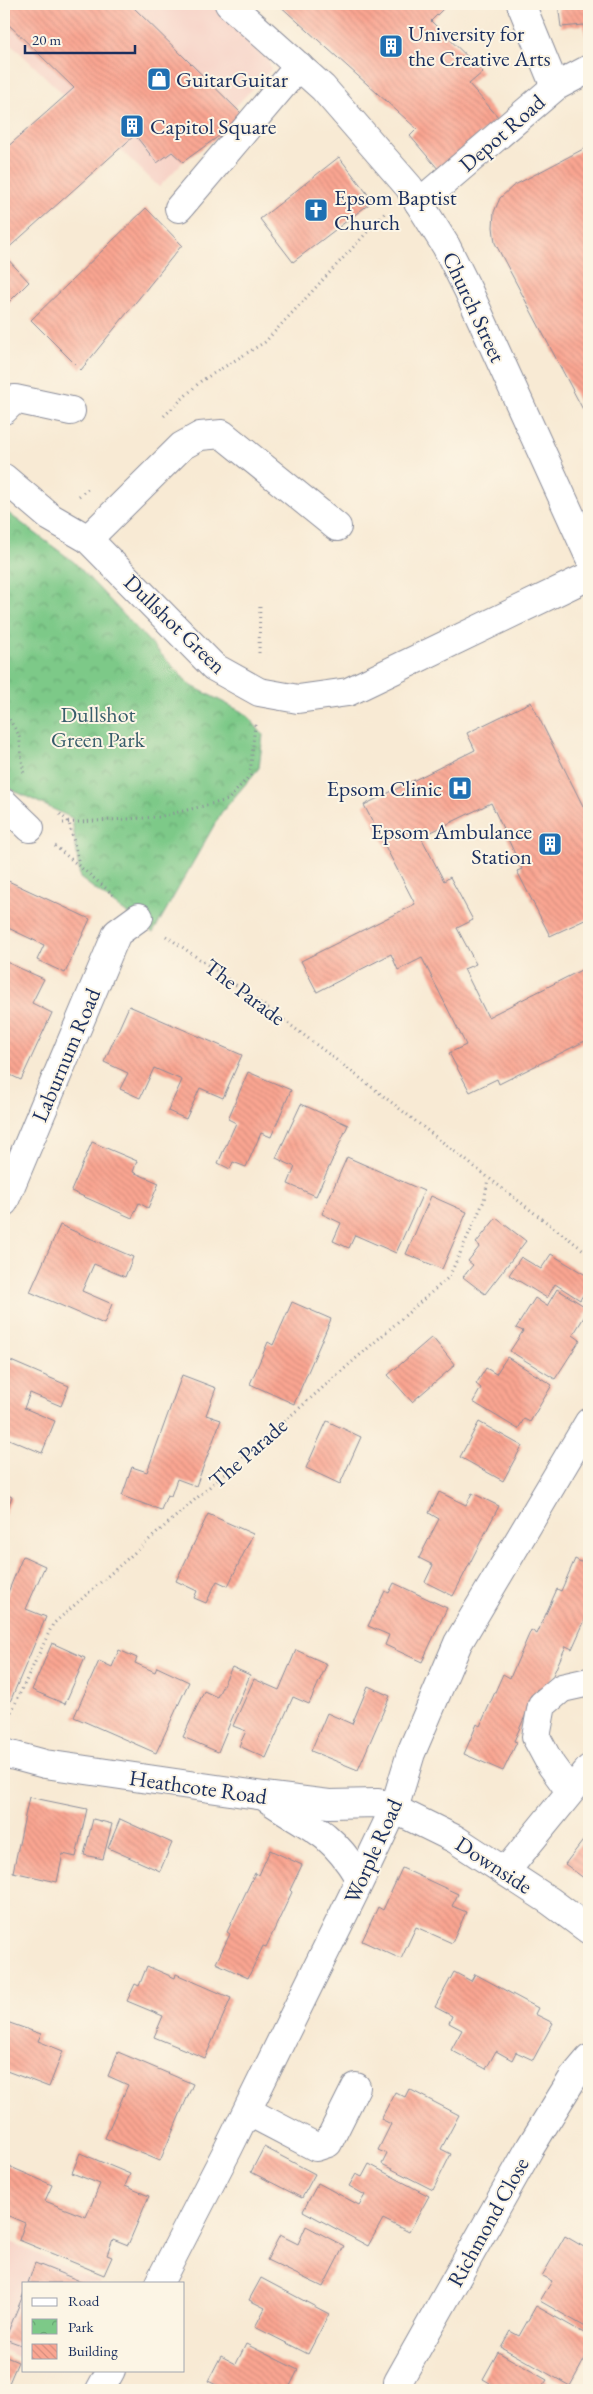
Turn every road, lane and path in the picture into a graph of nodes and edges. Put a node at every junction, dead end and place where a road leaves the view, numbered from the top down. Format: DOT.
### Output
graph roads {
  1 [pos="229,4"];
  2 [pos="521,4"];
  3 [pos="299,66"];
  4 [pos="589,71"];
  5 [pos="555,87"];
  6 [pos="414,195"];
  7 [pos="179,208"];
  8 [pos="4,410"];
  9 [pos="71,411"];
  10 [pos="160,420"];
  11 [pos="4,478"];
  12 [pos="91,486"];
  13 [pos="50,517"];
  14 [pos="337,527"];
  15 [pos="88,539"];
  16 [pos="589,556"];
  17 [pos="589,576"];
  18 [pos="260,604"];
  19 [pos="259,692"];
  20 [pos="4,711"];
  21 [pos="24,780"];
  22 [pos="4,803"];
  23 [pos="56,810"];
  24 [pos="69,822"];
  25 [pos="30,828"];
  26 [pos="79,864"];
  27 [pos="139,917"];
  28 [pos="488,1179"];
  29 [pos="4,1202"];
  30 [pos="589,1254"];
  31 [pos="589,1422"];
  32 [pos="589,1682"];
  33 [pos="4,1726"];
  34 [pos="4,1753"];
  35 [pos="589,1770"];
  36 [pos="570,1791"];
  37 [pos="264,1796"];
  38 [pos="394,1808"];
  39 [pos="506,1871"];
  40 [pos="356,1889"];
  41 [pos="589,1930"];
  42 [pos="589,2059"];
  43 [pos="356,2087"];
  44 [pos="247,2111"];
  45 [pos="160,2282"];
  46 [pos="109,2372"];
  47 [pos="100,2390"];
  48 [pos="400,2390"];
  1 -- 3 [label="street, Church Street"];
  2 -- 5 [label="street"];
  3 -- 6 [label="street, Church Street"];
  3 -- 7 [label="street"];
  4 -- 5 [label="street, Depot Road"];
  5 -- 6 [label="street, Depot Road"];
  6 -- 10 [label="path"];
  6 -- 16 [label="street, Church Street"];
  8 -- 9 [label="street"];
  11 -- 13 [label="street, Dullshot Green"];
  12 -- 13 [label="path"];
  13 -- 15 [label="street, Dullshot Green"];
  14 -- 15 [label="street"];
  15 -- 19 [label="street, Dullshot Green"];
  17 -- 19 [label="street, Dullshot Green"];
  18 -- 19 [label="path"];
  19 -- 24 [label="path"];
  20 -- 21 [label="path"];
  22 -- 25 [label="street"];
  23 -- 24 [label="path"];
  24 -- 25 [label="path"];
  24 -- 26 [label="path"];
  25 -- 26 [label="path, The Parade"];
  26 -- 27 [label="path, The Parade"];
  27 -- 28 [label="path, The Parade"];
  27 -- 29 [label="street, Laburnum Road"];
  28 -- 30 [label="path, The Parade"];
  28 -- 33 [label="path, The Parade"];
  31 -- 38 [label="street, Worple Road"];
  32 -- 36 [label="street"];
  34 -- 37 [label="street, Heathcote Road"];
  35 -- 36 [label="street"];
  36 -- 39 [label="street"];
  37 -- 38 [label="street, Heathcote Road"];
  37 -- 40 [label="street"];
  38 -- 39 [label="street, Downside"];
  38 -- 40 [label="street, Worple Road"];
  39 -- 41 [label="street, Downside"];
  40 -- 44 [label="street, Worple Road"];
  42 -- 48 [label="street, Richmond Close"];
  43 -- 44 [label="street"];
  44 -- 45 [label="street, Worple Road"];
  46 -- 47 [label="street"];
}
